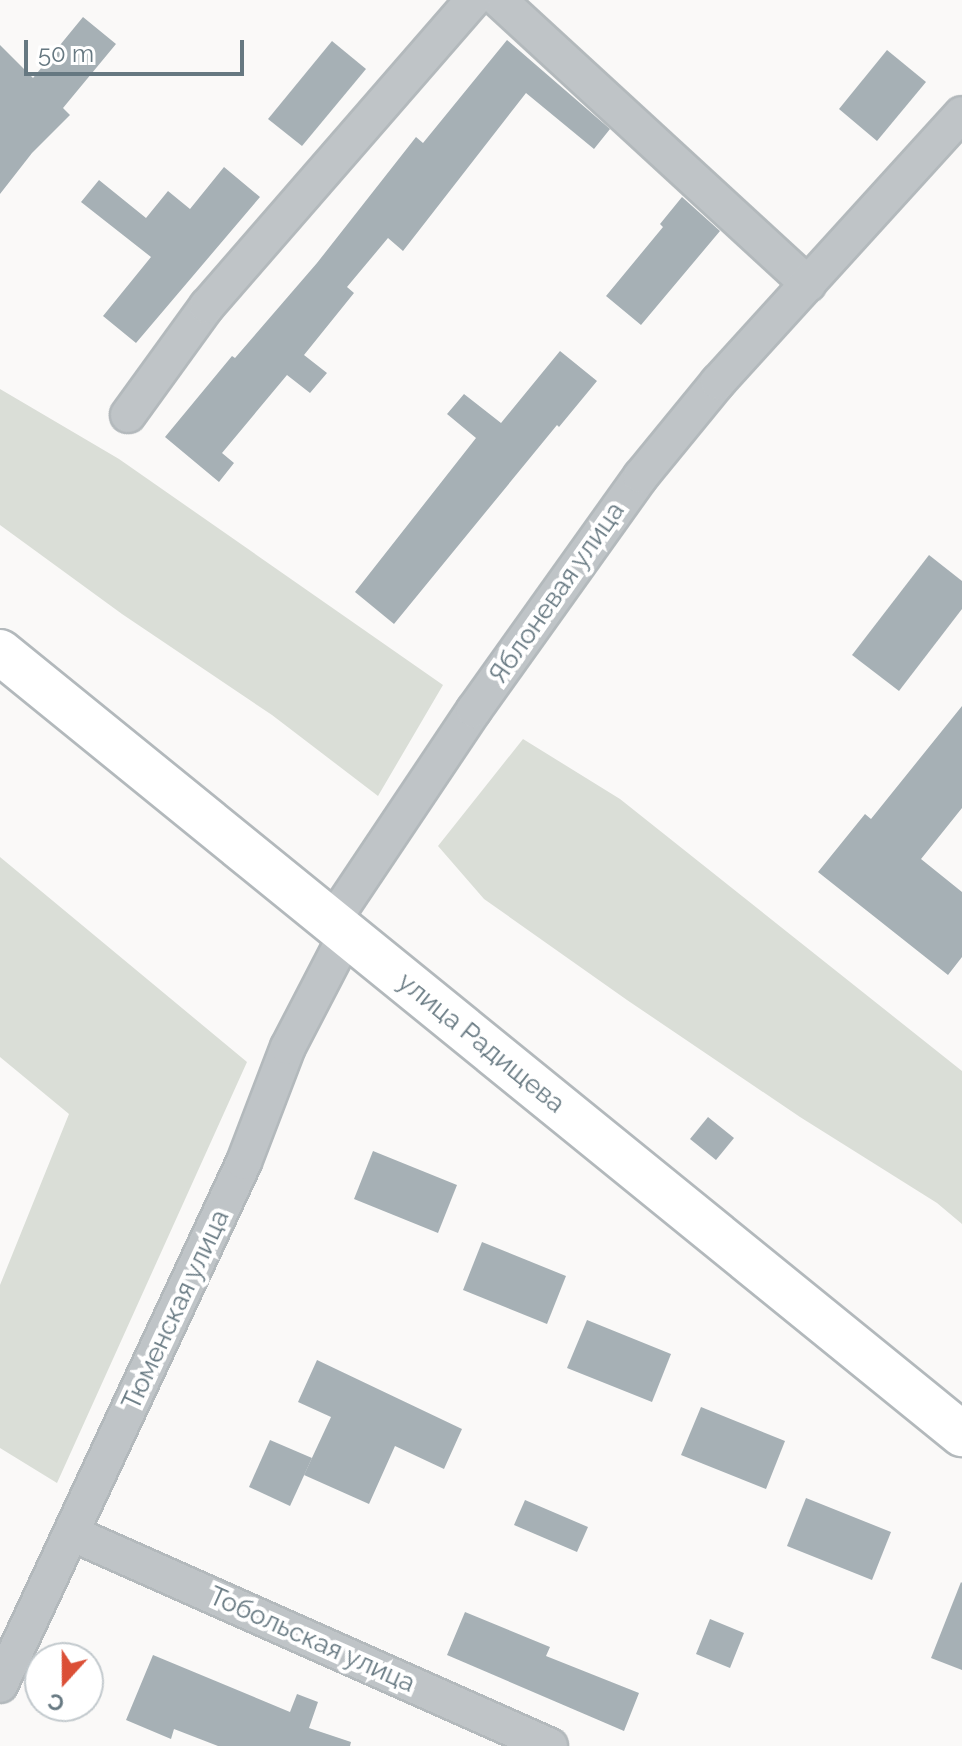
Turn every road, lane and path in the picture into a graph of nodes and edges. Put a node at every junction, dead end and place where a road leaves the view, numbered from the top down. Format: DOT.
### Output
graph roads {
  1 [pos="473,0"];
  2 [pos="499,0"];
  3 [pos="962,114"];
  4 [pos="808,284"];
  5 [pos="128,415"];
  6 [pos="0,652"];
  7 [pos="339,927"];
  8 [pos="962,1434"];
  9 [pos="73,1534"];
  10 [pos="0,1685"];
  11 [pos="550,1746"];
  1 -- 5 [label="street"];
  2 -- 4 [label="street"];
  3 -- 4 [label="street, Яблоневая улица"];
  4 -- 7 [label="street, Яблоневая улица"];
  6 -- 7 [label="main road, улица Радищева"];
  7 -- 8 [label="main road, улица Радищева"];
  7 -- 9 [label="street, Тюменская улица"];
  9 -- 10 [label="street, Тюменская улица"];
  9 -- 11 [label="street, Тобольская улица"];
}
